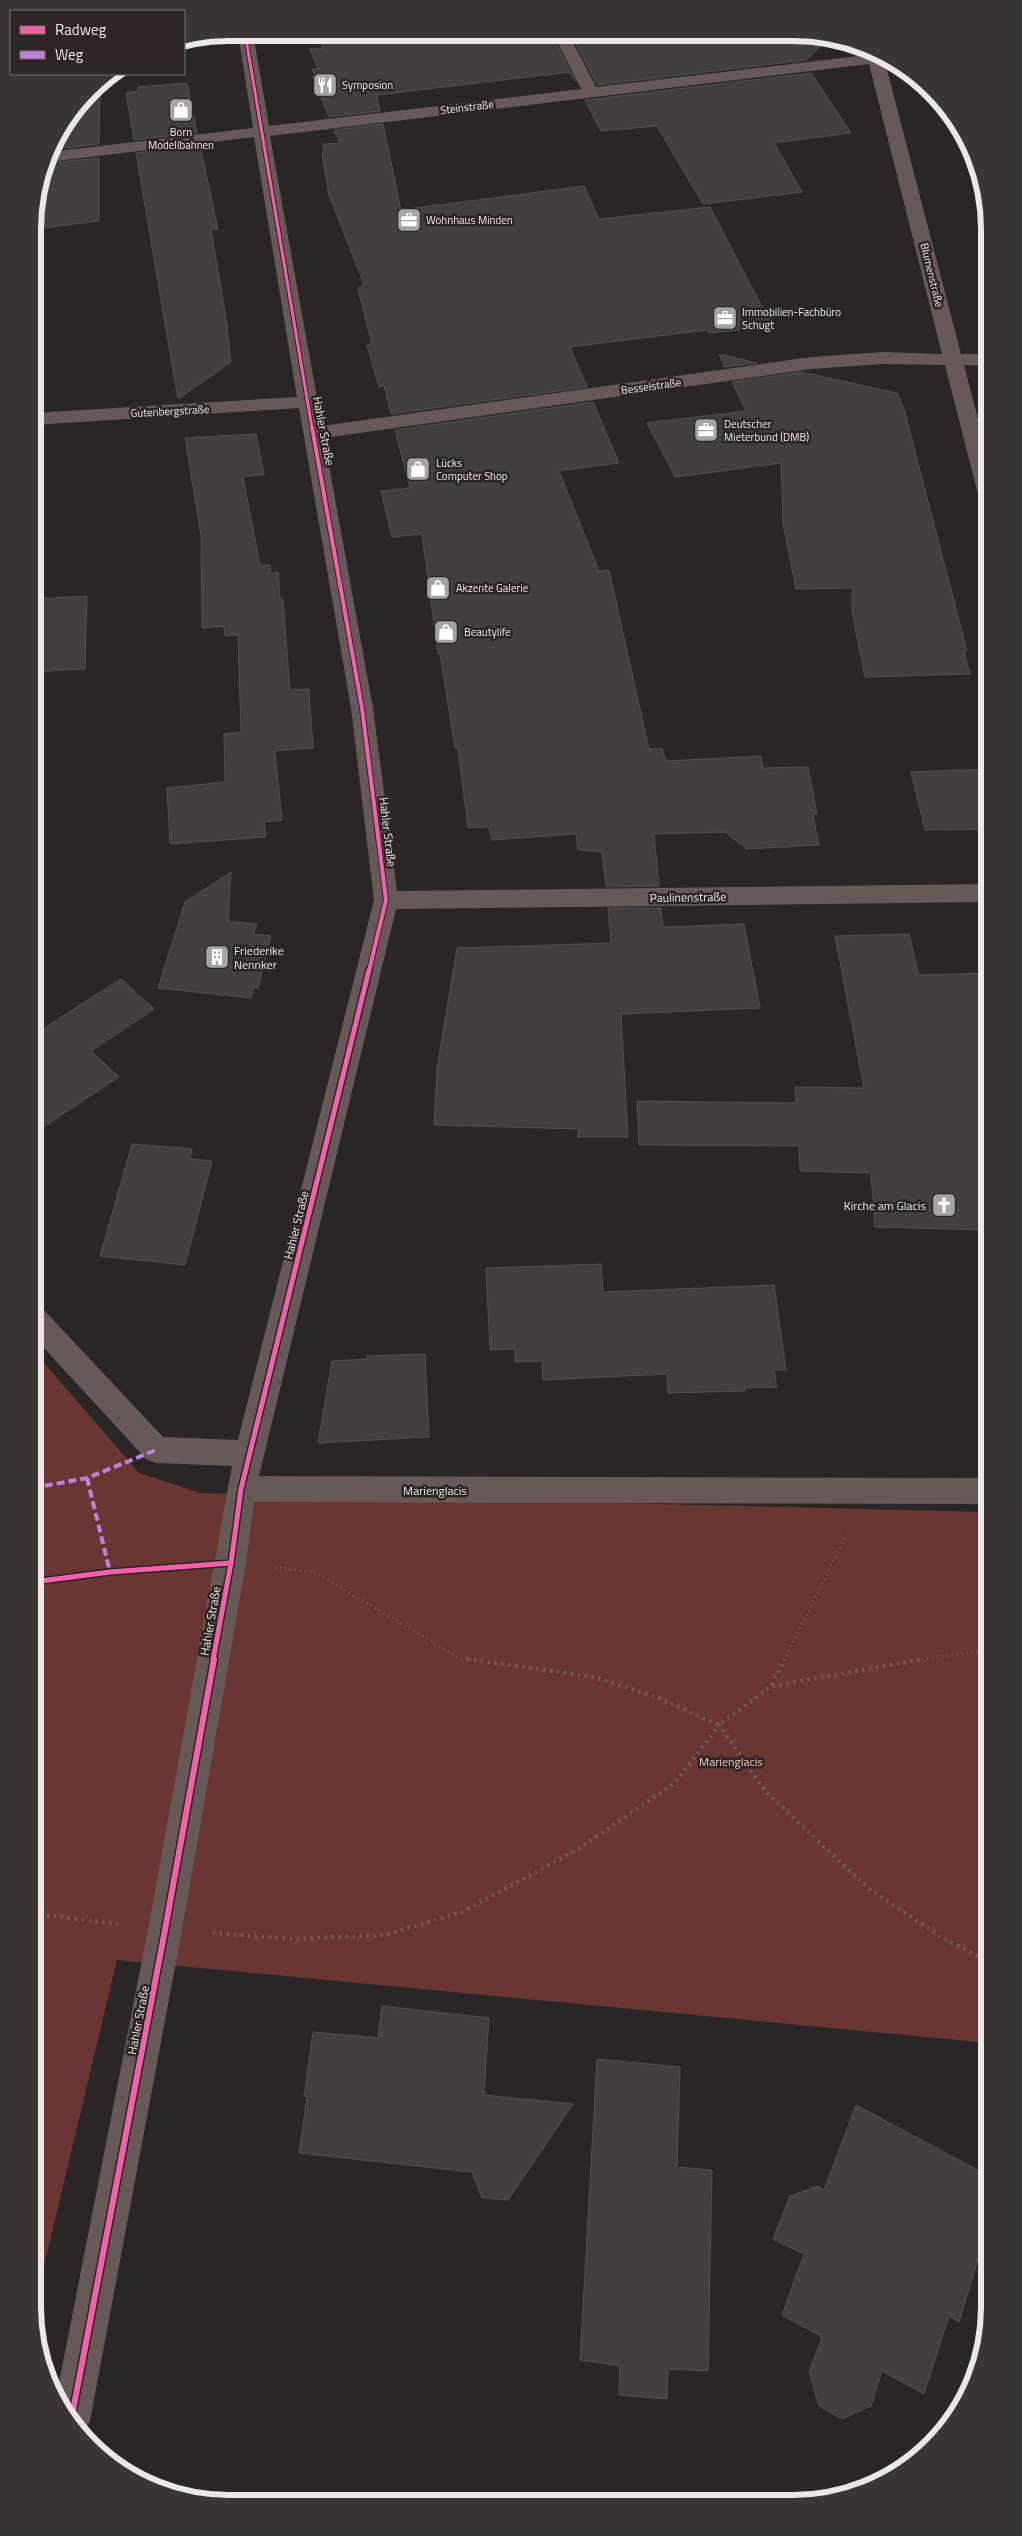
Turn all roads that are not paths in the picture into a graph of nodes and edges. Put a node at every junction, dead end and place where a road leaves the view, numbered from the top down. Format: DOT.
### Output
graph roads {
  1 [pos="246,41"];
  2 [pos="565,41"];
  3 [pos="866,57"];
  4 [pos="881,63"];
  5 [pos="591,92"];
  6 [pos="261,131"];
  7 [pos="56,156"];
  8 [pos="953,358"];
  9 [pos="981,360"];
  10 [pos="308,402"];
  11 [pos="41,419"];
  12 [pos="315,433"];
  13 [pos="981,464"];
  14 [pos="981,893"];
  15 [pos="386,900"];
  16 [pos="41,1326"];
  17 [pos="250,1454"];
  18 [pos="240,1489"];
  19 [pos="981,1491"];
  20 [pos="73,2411"];
  1 -- 6 [label="street, Hahler Straße"];
  2 -- 5 [label="street"];
  3 -- 5 [label="street, Steinstraße"];
  4 -- 8 [label="street, Blumenstraße"];
  5 -- 6 [label="street, Steinstraße"];
  6 -- 7 [label="street, Steinstraße"];
  6 -- 10 [label="street, Hahler Straße"];
  8 -- 9 [label="street, Besselstraße"];
  8 -- 12 [label="street, Besselstraße"];
  8 -- 13 [label="street, Blumenstraße"];
  10 -- 11 [label="street, Gutenbergstraße"];
  10 -- 12 [label="street, Hahler Straße"];
  12 -- 15 [label="street, Hahler Straße"];
  14 -- 15 [label="street, Paulinenstraße"];
  15 -- 17 [label="street, Hahler Straße"];
  16 -- 17 [label="street"];
  17 -- 18 [label="street, Hahler Straße"];
  18 -- 19 [label="street, Marienglacis"];
  18 -- 20 [label="street, Hahler Straße"];
}
